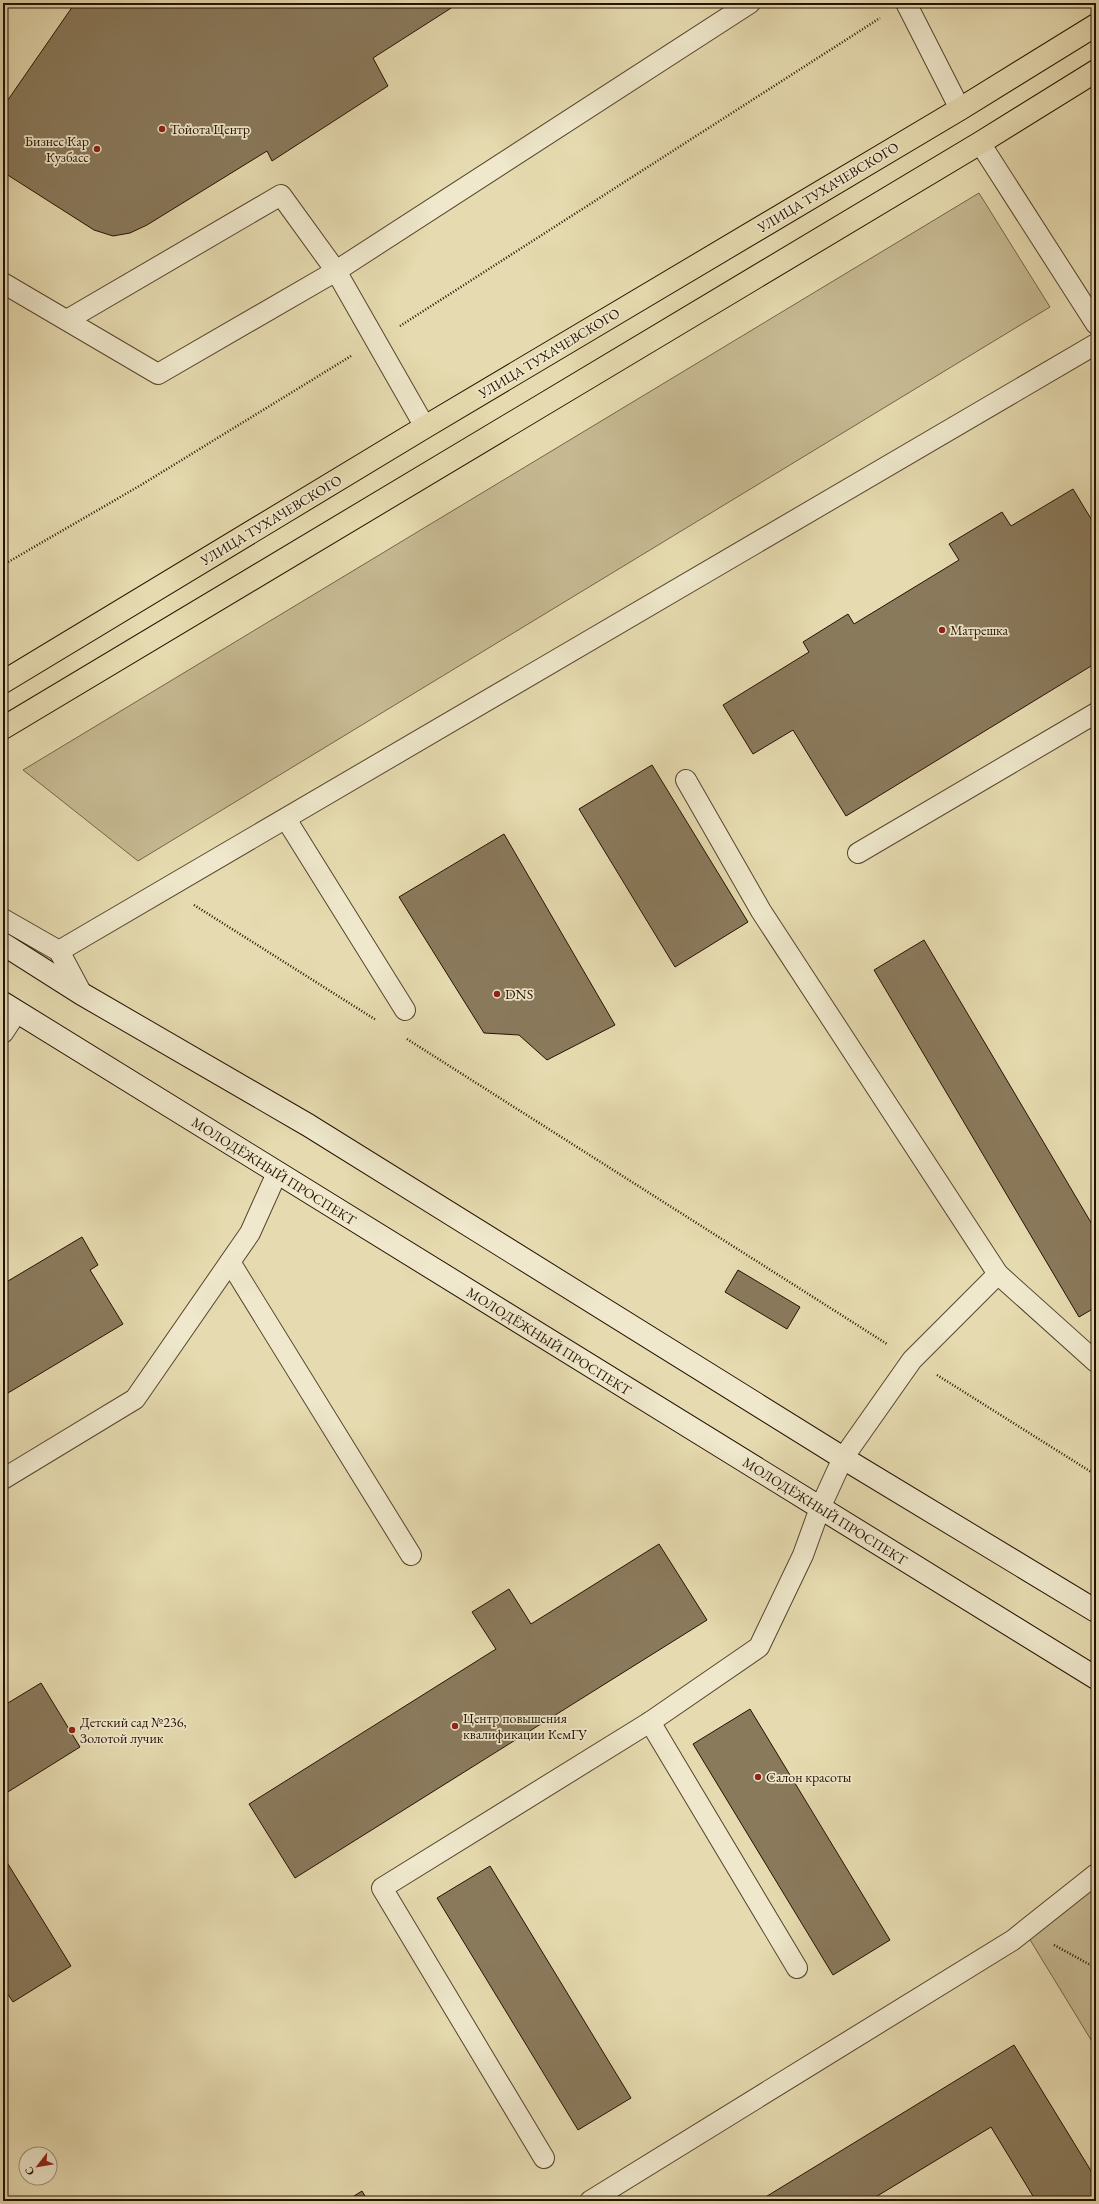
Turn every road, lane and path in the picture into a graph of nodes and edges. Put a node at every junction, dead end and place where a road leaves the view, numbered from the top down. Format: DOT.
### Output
graph roads {
  1 [pos="750,3"];
  2 [pos="906,3"];
  3 [pos="883,15"];
  4 [pos="1096,25"];
  5 [pos="1096,71"];
  6 [pos="960,109"];
  7 [pos="980,142"];
  8 [pos="336,271"];
  9 [pos="3,283"];
  10 [pos="67,320"];
  11 [pos="1096,324"];
  12 [pos="376,341"];
  13 [pos="1096,344"];
  14 [pos="425,427"];
  15 [pos="3,565"];
  16 [pos="3,682"];
  17 [pos="1096,713"];
  18 [pos="3,728"];
  19 [pos="686,780"];
  20 [pos="286,819"];
  21 [pos="858,852"];
  22 [pos="167,887"];
  23 [pos="3,919"];
  24 [pos="3,944"];
  25 [pos="60,951"];
  26 [pos="82,994"];
  27 [pos="10,1008"];
  28 [pos="405,1010"];
  29 [pos="382,1024"];
  30 [pos="3,1034"];
  31 [pos="402,1036"];
  32 [pos="277,1173"];
  33 [pos="230,1262"];
  34 [pos="998,1274"];
  35 [pos="912,1360"];
  36 [pos="1096,1362"];
  37 [pos="843,1458"];
  38 [pos="1096,1475"];
  39 [pos="3,1479"];
  40 [pos="820,1508"];
  41 [pos="411,1555"];
  42 [pos="1096,1611"];
  43 [pos="1096,1678"];
  44 [pos="650,1722"];
  45 [pos="1096,1874"];
  46 [pos="1050,1943"];
  47 [pos="797,1968"];
  48 [pos="1096,1968"];
  49 [pos="544,2158"];
  50 [pos="590,2201"];
  1 -- 8 [label="lane"];
  2 -- 6 [label="lane"];
  3 -- 12 [label="path"];
  4 -- 6 [label="main road, УЛИЦА ТУХАЧЕВСКОГО"];
  5 -- 7 [label="main road"];
  6 -- 14 [label="main road, УЛИЦА ТУХАЧЕВСКОГО"];
  7 -- 11 [label="lane"];
  7 -- 18 [label="main road"];
  8 -- 10 [label="lane"];
  8 -- 10 [label="lane"];
  8 -- 12 [label="lane"];
  9 -- 10 [label="lane"];
  12 -- 14 [label="lane"];
  12 -- 15 [label="path"];
  13 -- 20 [label="lane"];
  14 -- 16 [label="main road, УЛИЦА ТУХАЧЕВСКОГО"];
  17 -- 21 [label="lane"];
  19 -- 34 [label="lane"];
  20 -- 22 [label="lane"];
  20 -- 28 [label="lane"];
  22 -- 25 [label="lane"];
  22 -- 29 [label="path"];
  23 -- 25 [label="lane"];
  24 -- 26 [label="main road"];
  25 -- 26 [label="lane"];
  26 -- 37 [label="main road"];
  27 -- 30 [label="lane"];
  27 -- 32 [label="main road, МОЛОДЁЖНЫЙ ПРОСПЕКТ"];
  31 -- 35 [label="path"];
  32 -- 33 [label="lane"];
  32 -- 40 [label="main road, МОЛОДЁЖНЫЙ ПРОСПЕКТ"];
  33 -- 39 [label="lane"];
  33 -- 41 [label="lane"];
  34 -- 35 [label="lane"];
  34 -- 36 [label="lane"];
  35 -- 37 [label="lane"];
  35 -- 38 [label="path"];
  37 -- 40 [label="lane"];
  37 -- 42 [label="main road"];
  40 -- 43 [label="main road, МОЛОДЁЖНЫЙ ПРОСПЕКТ"];
  40 -- 44 [label="lane"];
  44 -- 47 [label="lane"];
  44 -- 49 [label="lane"];
  45 -- 50 [label="lane"];
  46 -- 48 [label="path"];
}
